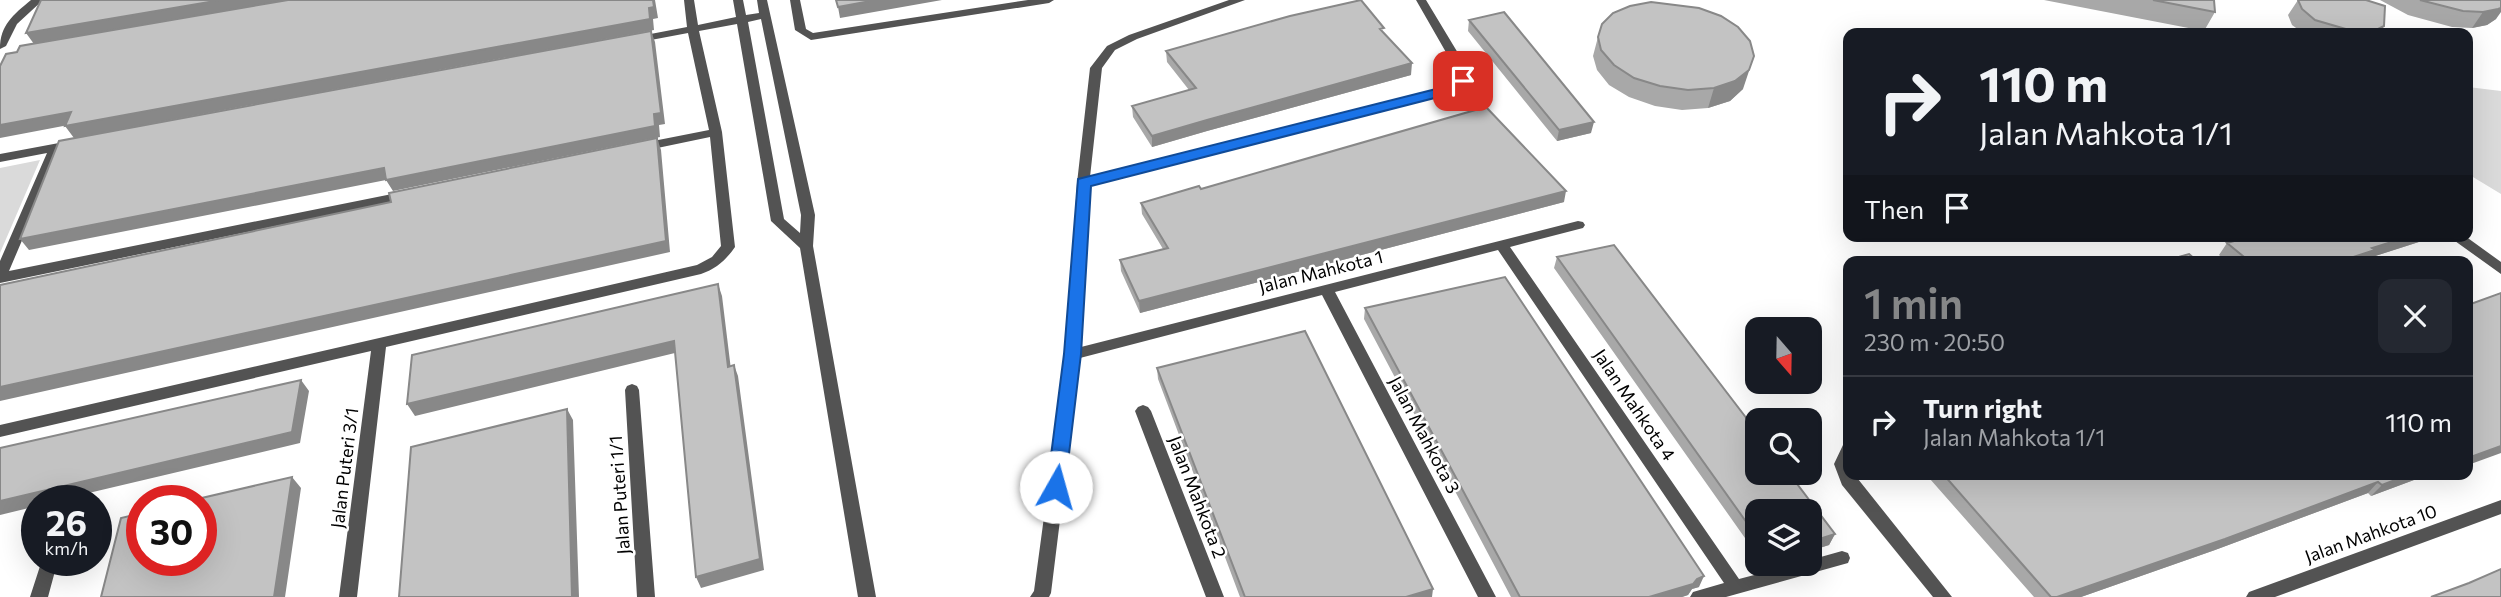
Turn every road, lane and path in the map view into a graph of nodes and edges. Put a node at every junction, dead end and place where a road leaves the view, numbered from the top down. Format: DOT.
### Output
graph roads {
  1 [pos="38,0"];
  2 [pos="689,0"];
  3 [pos="738,0"];
  4 [pos="762,0"];
  5 [pos="795,0"];
  6 [pos="1049,0"];
  7 [pos="1240,0"];
  8 [pos="1421,0"];
  9 [pos="765,15"];
  10 [pos="741,19"];
  11 [pos="693,29"];
  12 [pos="625,41"];
  13 [pos="0,46"];
  14 [pos="13,54"];
  15 [pos="0,56"];
  16 [pos="716,132"];
  17 [pos="93,141"];
  18 [pos="55,148"];
  19 [pos="625,150"];
  20 [pos="0,158"];
  21 [pos="1083,183"];
  22 [pos="415,193"];
  23 [pos="1578,225"];
  24 [pos="2464,242"];
  25 [pos="806,246"];
  26 [pos="1502,246"];
  27 [pos="2484,256"];
  28 [pos="2473,259"];
  29 [pos="2501,269"];
  30 [pos="0,278"];
  31 [pos="1327,291"];
  32 [pos="379,344"];
  33 [pos="1073,354"];
  34 [pos="632,390"];
  35 [pos="1143,411"];
  36 [pos="0,431"];
  37 [pos="1847,480"];
  38 [pos="2501,507"];
  39 [pos="1842,558"];
  40 [pos="45,576"];
  41 [pos="1735,586"];
  42 [pos="39,597"];
  43 [pos="348,597"];
  44 [pos="646,597"];
  45 [pos="867,597"];
  46 [pos="1039,597"];
  47 [pos="1215,597"];
  48 [pos="1487,597"];
  49 [pos="1699,597"];
  50 [pos="1943,597"];
  51 [pos="2255,597"];
  1 -- 13 [label="street"];
  2 -- 11 [label="street"];
  3 -- 10 [label="street"];
  4 -- 9 [label="street"];
  5 -- 6 [label="street"];
  7 -- 21 [label="street"];
  8 -- 21 [label="street"];
  9 -- 10 [label="street"];
  9 -- 25 [label="street"];
  10 -- 11 [label="street"];
  10 -- 25 [label="street"];
  11 -- 12 [label="street"];
  11 -- 16 [label="street"];
  14 -- 15 [label="street"];
  16 -- 19 [label="street"];
  16 -- 32 [label="street"];
  17 -- 18 [label="street"];
  18 -- 20 [label="street"];
  18 -- 30 [label="street"];
  21 -- 33 [label="street"];
  22 -- 30 [label="street"];
  23 -- 26 [label="street, Jalan Mahkota 1"];
  24 -- 27 [label="street"];
  25 -- 45 [label="street"];
  26 -- 31 [label="street, Jalan Mahkota 1"];
  26 -- 41 [label="street, Jalan Mahkota 4"];
  27 -- 28 [label="street"];
  27 -- 29 [label="street"];
  31 -- 33 [label="street, Jalan Mahkota 1"];
  31 -- 48 [label="street, Jalan Mahkota 3"];
  32 -- 36 [label="street"];
  32 -- 43 [label="street, Jalan Puteri 3/1"];
  33 -- 46 [label="street"];
  34 -- 44 [label="street, Jalan Puteri 1/1"];
  35 -- 47 [label="street, Jalan Mahkota 2"];
  37 -- 50 [label="street"];
  38 -- 51 [label="street, Jalan Mahkota 10"];
  39 -- 41 [label="street"];
  40 -- 42 [label="street"];
  41 -- 49 [label="street"];
}
